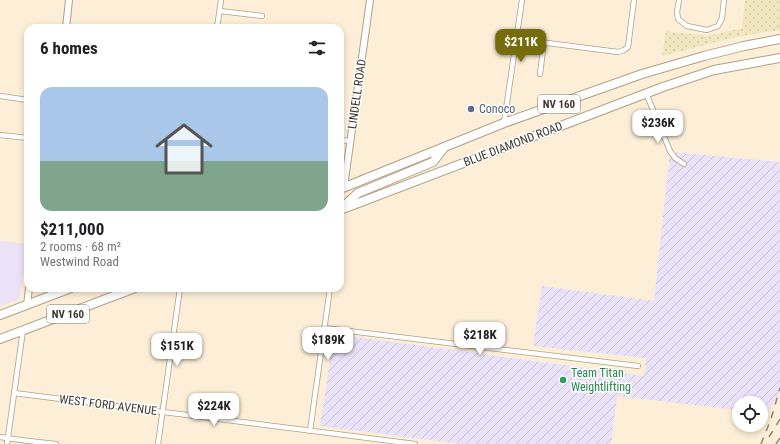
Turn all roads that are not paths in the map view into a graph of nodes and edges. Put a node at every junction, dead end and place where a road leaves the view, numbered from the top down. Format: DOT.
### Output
graph roads {
  1 [pos="70,0"];
  2 [pos="221,0"];
  3 [pos="370,0"];
  4 [pos="522,0"];
  5 [pos="634,0"];
  6 [pos="678,0"];
  7 [pos="724,0"];
  8 [pos="220,11"];
  9 [pos="262,16"];
  10 [pos="67,24"];
  11 [pos="218,24"];
  12 [pos="516,39"];
  13 [pos="780,39"];
  14 [pos="544,42"];
  15 [pos="780,58"];
  16 [pos="540,74"];
  17 [pos="646,93"];
  18 [pos="0,96"];
  19 [pos="24,99"];
  20 [pos="504,123"];
  21 [pos="0,134"];
  22 [pos="24,137"];
  23 [pos="344,140"];
  24 [pos="351,141"];
  25 [pos="444,147"];
  26 [pos="684,164"];
  27 [pos="344,175"];
  28 [pos="344,188"];
  29 [pos="344,208"];
  30 [pos="344,210"];
  31 [pos="29,292"];
  32 [pos="61,292"];
  33 [pos="124,292"];
  34 [pos="179,292"];
  35 [pos="329,292"];
  36 [pos="27,305"];
  37 [pos="0,315"];
  38 [pos="324,328"];
  39 [pos="23,330"];
  40 [pos="0,339"];
  41 [pos="638,366"];
  42 [pos="14,393"];
  43 [pos="162,412"];
  44 [pos="310,431"];
  45 [pos="0,437"];
  46 [pos="8,438"];
  47 [pos="7,444"];
  48 [pos="56,444"];
  49 [pos="158,444"];
  50 [pos="415,444"];
  1 -- 10 [label="street"];
  2 -- 8 [label="street"];
  3 -- 24 [label="street, LINDELL ROAD"];
  4 -- 12 [label="street"];
  5 -- 14 [label="street"];
  6 -- 7 [label="street"];
  8 -- 9 [label="street"];
  8 -- 11 [label="street"];
  12 -- 14 [label="street"];
  12 -- 20 [label="street"];
  13 -- 20 [label="highway, BLUE DIAMOND ROAD / NV 160"];
  14 -- 16 [label="street"];
  15 -- 17 [label="highway, BLUE DIAMOND ROAD / NV 160"];
  17 -- 26 [label="street"];
  17 -- 30 [label="highway, BLUE DIAMOND ROAD / NV 160"];
  18 -- 19 [label="street"];
  20 -- 25 [label="highway, BLUE DIAMOND ROAD / NV 160"];
  21 -- 22 [label="street"];
  23 -- 24 [label="street"];
  24 -- 27 [label="street, LINDELL ROAD"];
  25 -- 28 [label="highway, BLUE DIAMOND ROAD / NV 160"];
  25 -- 29 [label="highway"];
  31 -- 36 [label="street"];
  32 -- 36 [label="highway, NV 160"];
  33 -- 39 [label="highway, NV 160"];
  34 -- 43 [label="street"];
  35 -- 38 [label="street"];
  36 -- 37 [label="highway, NV 160"];
  38 -- 41 [label="street"];
  38 -- 44 [label="street"];
  39 -- 40 [label="highway, NV 160"];
  39 -- 42 [label="street"];
  42 -- 43 [label="street, WEST FORD AVENUE"];
  42 -- 46 [label="street"];
  43 -- 44 [label="street, WEST FORD AVENUE"];
  43 -- 49 [label="street"];
  44 -- 50 [label="street, WEST FORD AVENUE"];
  45 -- 46 [label="street"];
  46 -- 47 [label="street"];
  46 -- 48 [label="street"];
}
